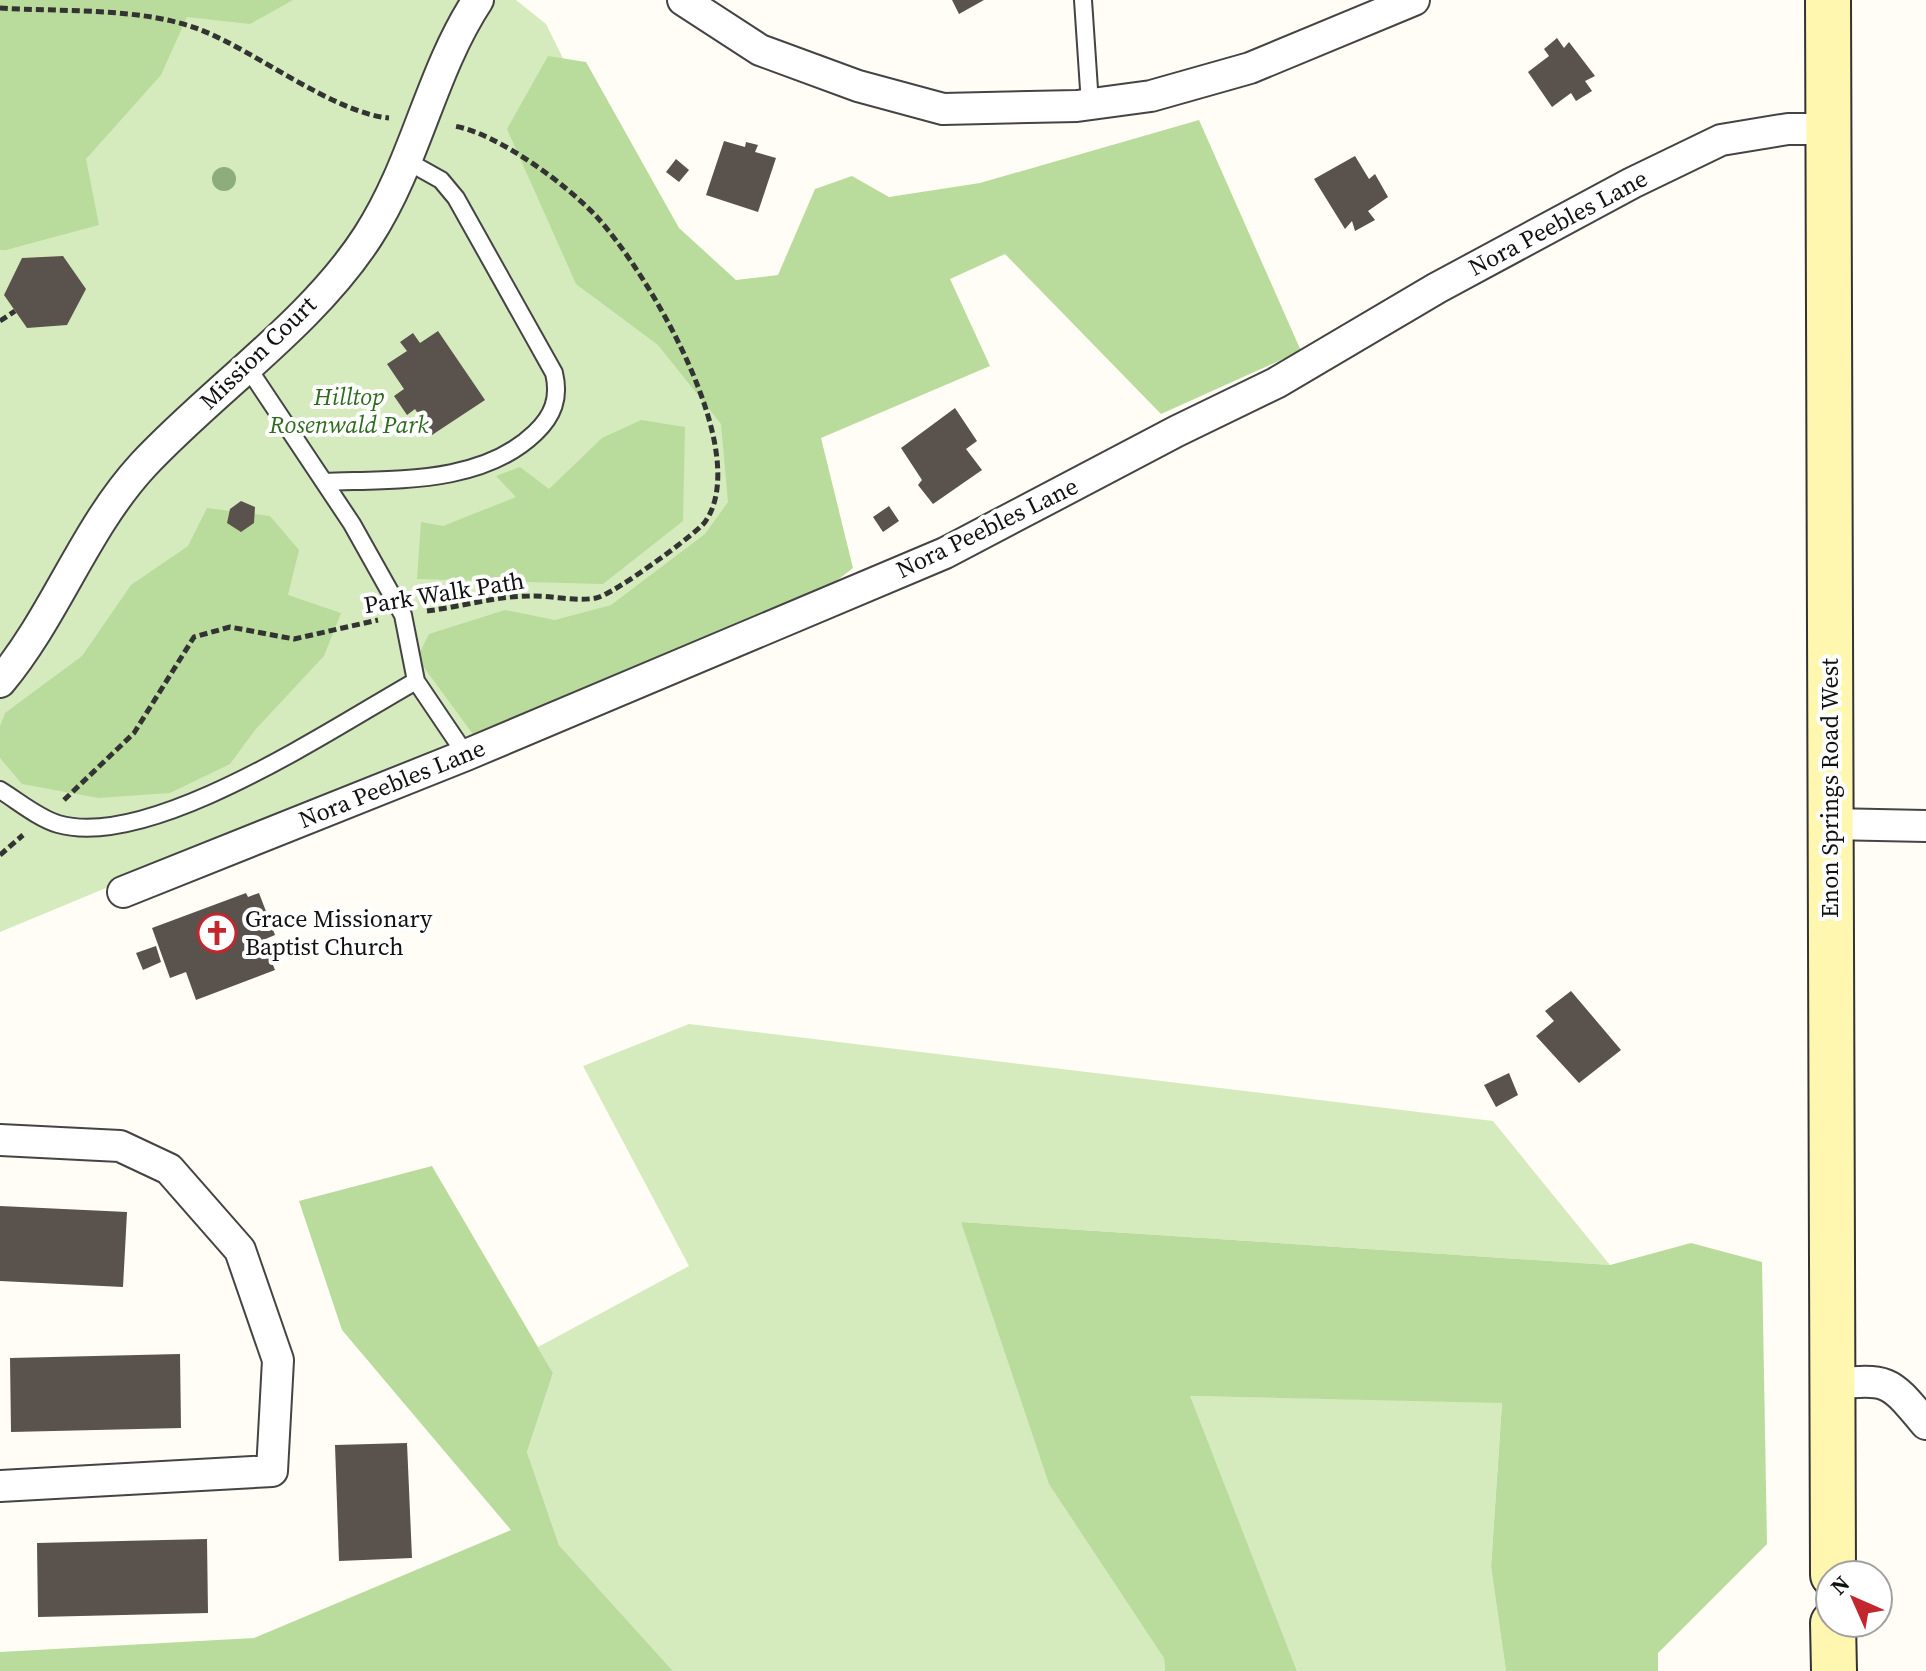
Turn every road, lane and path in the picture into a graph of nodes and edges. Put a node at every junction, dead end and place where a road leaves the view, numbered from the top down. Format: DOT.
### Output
graph roads {
  1 [pos="478,0"];
  2 [pos="683,0"];
  3 [pos="1083,0"];
  4 [pos="1414,0"];
  5 [pos="1828,0"];
  6 [pos="0,8"];
  7 [pos="1090,104"];
  8 [pos="423,121"];
  9 [pos="1827,129"];
  10 [pos="407,161"];
  11 [pos="15,311"];
  12 [pos="0,321"];
  13 [pos="246,365"];
  14 [pos="324,482"];
  15 [pos="403,615"];
  16 [pos="416,681"];
  17 [pos="0,682"];
  18 [pos="466,755"];
  19 [pos="0,790"];
  20 [pos="44,817"];
  21 [pos="1830,824"];
  22 [pos="1926,826"];
  23 [pos="0,855"];
  24 [pos="123,892"];
  25 [pos="0,1140"];
  26 [pos="1831,1384"];
  27 [pos="1926,1424"];
  28 [pos="0,1486"];
  29 [pos="1833,1559"];
  30 [pos="1833,1639"];
  31 [pos="1834,1671"];
  1 -- 8 [label="street, Mission Court"];
  2 -- 7 [label="street"];
  3 -- 7 [label="lane"];
  4 -- 7 [label="street"];
  5 -- 9 [label="street, Enon Springs Road West"];
  6 -- 8 [label="path, Park Walk Path"];
  8 -- 10 [label="street, Mission Court"];
  8 -- 15 [label="path, Park Walk Path"];
  9 -- 18 [label="street, Nora Peebles Lane"];
  9 -- 21 [label="street, Enon Springs Road West"];
  10 -- 13 [label="street, Mission Court"];
  10 -- 14 [label="lane"];
  11 -- 12 [label="path"];
  13 -- 14 [label="lane"];
  13 -- 17 [label="street, Mission Court"];
  14 -- 15 [label="lane"];
  15 -- 16 [label="lane"];
  15 -- 20 [label="path, Park Walk Path"];
  16 -- 18 [label="lane"];
  16 -- 20 [label="lane"];
  18 -- 24 [label="street, Nora Peebles Lane"];
  19 -- 20 [label="lane"];
  20 -- 23 [label="path, Park Walk Path"];
  21 -- 22 [label="street"];
  21 -- 26 [label="street, Enon Springs Road West"];
  25 -- 28 [label="street"];
  26 -- 27 [label="street"];
  26 -- 29 [label="street, Enon Springs Road West"];
  30 -- 31 [label="street"];
}
